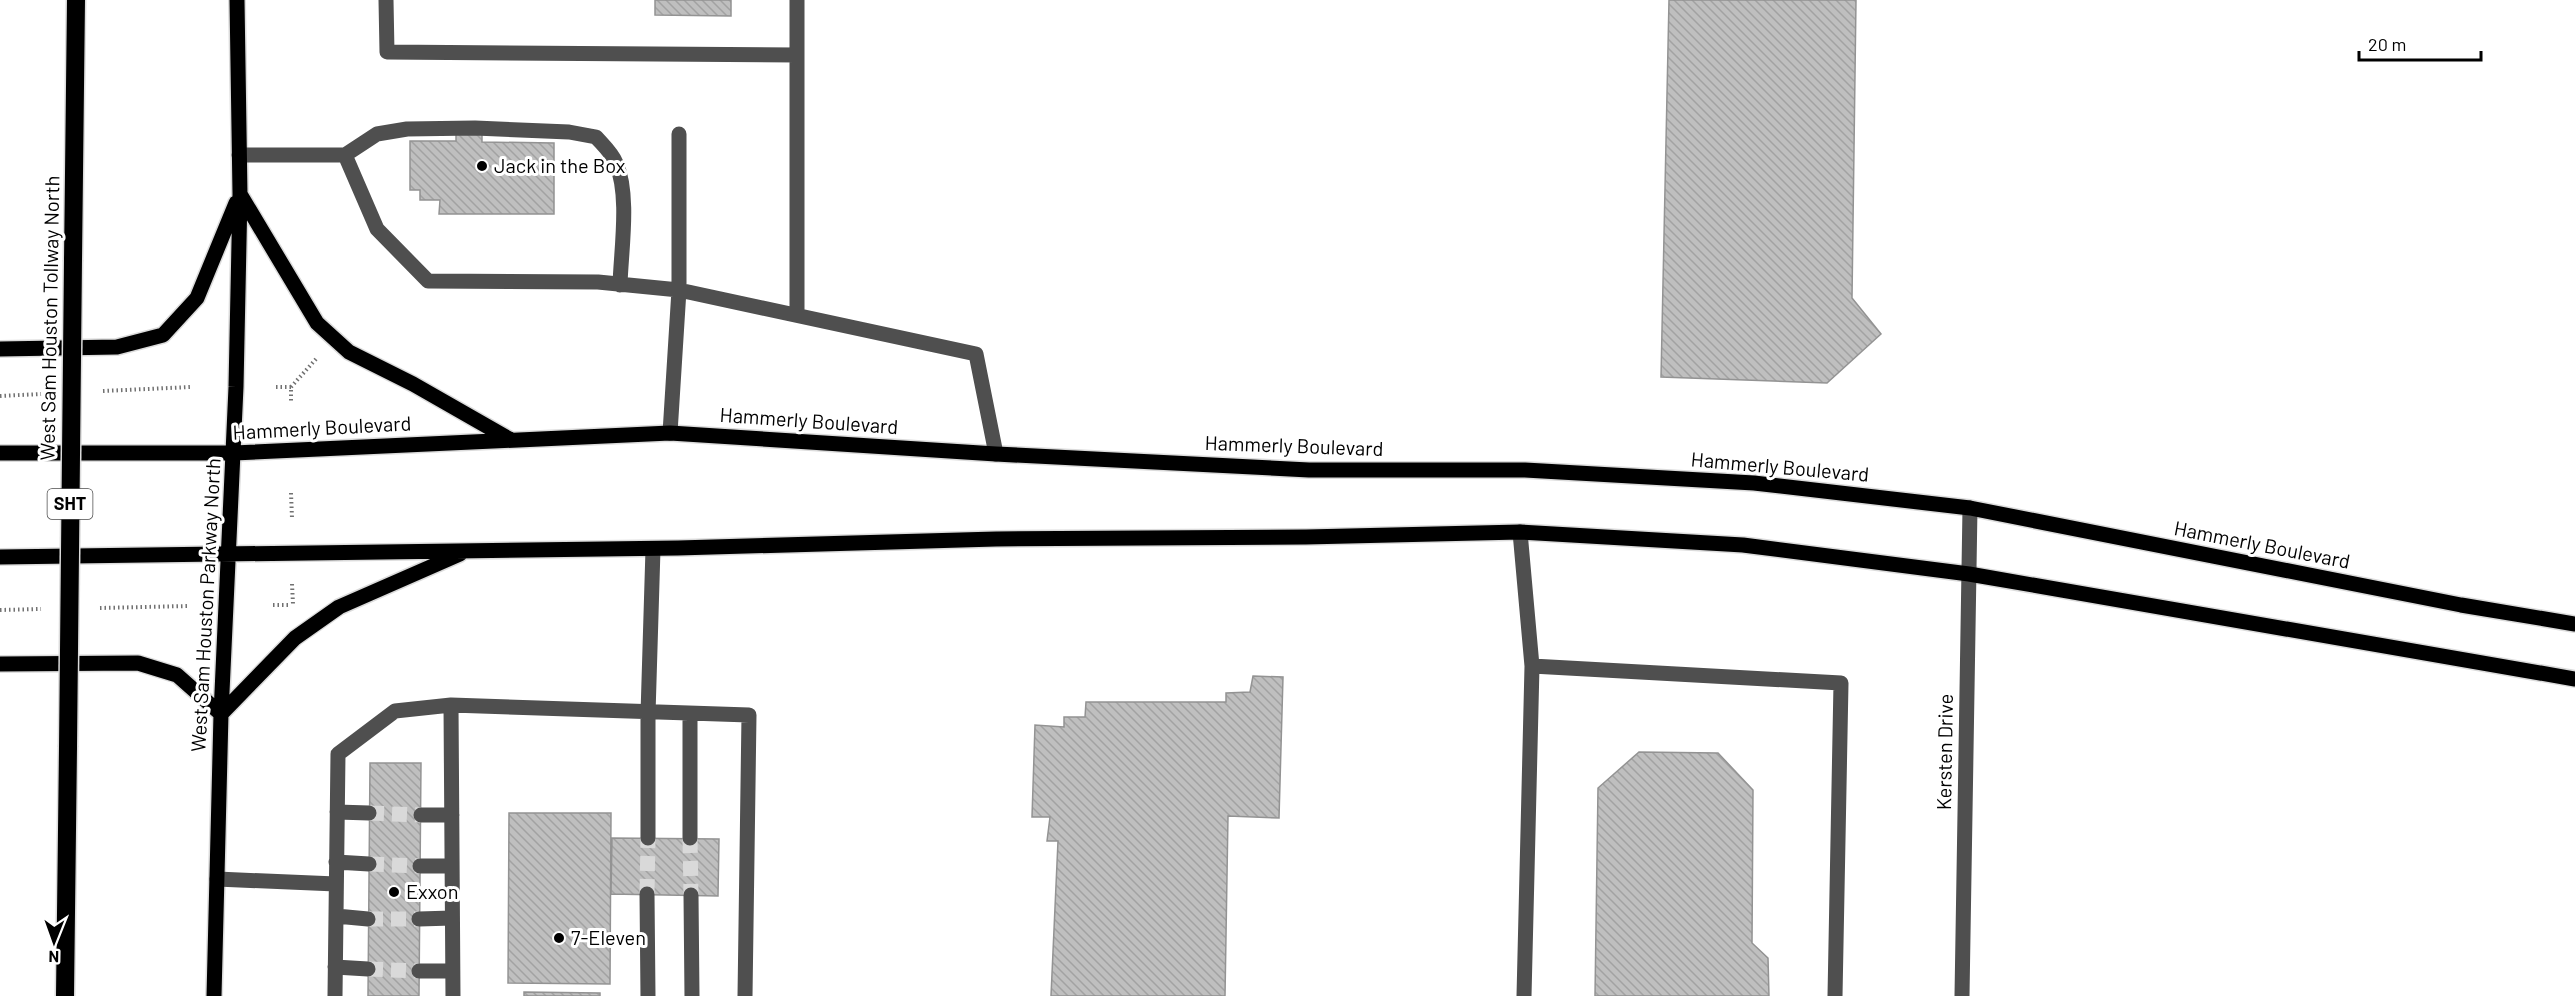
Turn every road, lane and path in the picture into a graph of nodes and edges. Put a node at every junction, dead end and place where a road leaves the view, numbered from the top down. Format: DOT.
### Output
graph roads {
  1 [pos="76,0"];
  2 [pos="237,0"];
  3 [pos="386,0"];
  4 [pos="797,0"];
  5 [pos="797,56"];
  6 [pos="679,134"];
  7 [pos="239,155"];
  8 [pos="345,155"];
  9 [pos="240,194"];
  10 [pos="620,285"];
  11 [pos="679,290"];
  12 [pos="797,315"];
  13 [pos="0,349"];
  14 [pos="319,356"];
  15 [pos="276,387"];
  16 [pos="291,387"];
  17 [pos="291,402"];
  18 [pos="670,433"];
  19 [pos="512,441"];
  20 [pos="0,453"];
  21 [pos="234,453"];
  22 [pos="996,454"];
  23 [pos="291,493"];
  24 [pos="1970,508"];
  25 [pos="292,518"];
  26 [pos="1520,531"];
  27 [pos="653,549"];
  28 [pos="466,552"];
  29 [pos="229,555"];
  30 [pos="0,557"];
  31 [pos="1969,574"];
  32 [pos="292,584"];
  33 [pos="293,605"];
  34 [pos="2575,624"];
  35 [pos="0,664"];
  36 [pos="1532,666"];
  37 [pos="2575,679"];
  38 [pos="451,705"];
  39 [pos="221,714"];
  40 [pos="648,714"];
  41 [pos="690,714"];
  42 [pos="337,812"];
  43 [pos="369,813"];
  44 [pos="421,815"];
  45 [pos="452,815"];
  46 [pos="648,838"];
  47 [pos="690,838"];
  48 [pos="336,862"];
  49 [pos="369,864"];
  50 [pos="420,866"];
  51 [pos="452,866"];
  52 [pos="217,879"];
  53 [pos="336,884"];
  54 [pos="647,894"];
  55 [pos="691,895"];
  56 [pos="336,916"];
  57 [pos="452,918"];
  58 [pos="368,919"];
  59 [pos="419,919"];
  60 [pos="335,967"];
  61 [pos="368,969"];
  62 [pos="419,971"];
  63 [pos="453,971"];
  64 [pos="64,996"];
  65 [pos="214,996"];
  66 [pos="335,996"];
  67 [pos="453,996"];
  68 [pos="648,996"];
  69 [pos="692,996"];
  70 [pos="745,996"];
  71 [pos="1524,996"];
  72 [pos="1835,996"];
  73 [pos="1962,996"];
  1 -- 64 [label="highway, West Sam Houston Tollway North / SHT, bridge"];
  2 -- 7 [label="main road, West Sam Houston Parkway North"];
  3 -- 5 [label="street"];
  4 -- 5 [label="street"];
  5 -- 12 [label="street"];
  6 -- 11 [label="street"];
  7 -- 8 [label="street"];
  7 -- 9 [label="main road, West Sam Houston Parkway North"];
  8 -- 10 [label="street"];
  8 -- 10 [label="street"];
  9 -- 13 [label="main road"];
  9 -- 19 [label="main road"];
  9 -- 21 [label="main road, West Sam Houston Parkway North"];
  10 -- 11 [label="street"];
  11 -- 12 [label="street"];
  11 -- 18 [label="street"];
  12 -- 22 [label="street"];
  14 -- 16 [label="path"];
  15 -- 16 [label="path"];
  16 -- 17 [label="path"];
  18 -- 19 [label="main road, Hammerly Boulevard"];
  18 -- 22 [label="main road, Hammerly Boulevard"];
  19 -- 21 [label="main road, Hammerly Boulevard"];
  20 -- 21 [label="main road, Hammerly Boulevard"];
  21 -- 29 [label="main road, West Sam Houston Parkway North"];
  22 -- 24 [label="main road, Hammerly Boulevard"];
  23 -- 25 [label="path"];
  24 -- 31 [label="street, Kersten Drive"];
  24 -- 34 [label="main road, Hammerly Boulevard"];
  26 -- 27 [label="main road"];
  26 -- 31 [label="main road"];
  26 -- 36 [label="street"];
  27 -- 28 [label="main road"];
  27 -- 40 [label="street"];
  28 -- 29 [label="main road"];
  28 -- 39 [label="main road"];
  29 -- 30 [label="main road"];
  29 -- 39 [label="main road, West Sam Houston Parkway North"];
  31 -- 37 [label="main road"];
  31 -- 73 [label="street, Kersten Drive"];
  32 -- 33 [label="path"];
  35 -- 39 [label="main road"];
  36 -- 71 [label="street"];
  36 -- 72 [label="street"];
  38 -- 40 [label="street"];
  38 -- 42 [label="street"];
  38 -- 45 [label="street"];
  39 -- 52 [label="main road, West Sam Houston Parkway North"];
  40 -- 41 [label="street"];
  40 -- 46 [label="street"];
  41 -- 47 [label="street"];
  41 -- 70 [label="street"];
  42 -- 43 [label="street"];
  42 -- 48 [label="street"];
  44 -- 45 [label="street"];
  45 -- 51 [label="street"];
  48 -- 49 [label="street"];
  48 -- 53 [label="street"];
  50 -- 51 [label="street"];
  51 -- 57 [label="street"];
  52 -- 53 [label="street"];
  52 -- 65 [label="main road, West Sam Houston Parkway North"];
  53 -- 56 [label="street"];
  54 -- 68 [label="street"];
  55 -- 69 [label="street"];
  56 -- 58 [label="street"];
  56 -- 60 [label="street"];
  57 -- 59 [label="street"];
  57 -- 63 [label="street"];
  60 -- 61 [label="street"];
  60 -- 66 [label="street"];
  62 -- 63 [label="street"];
  63 -- 67 [label="street"];
}
